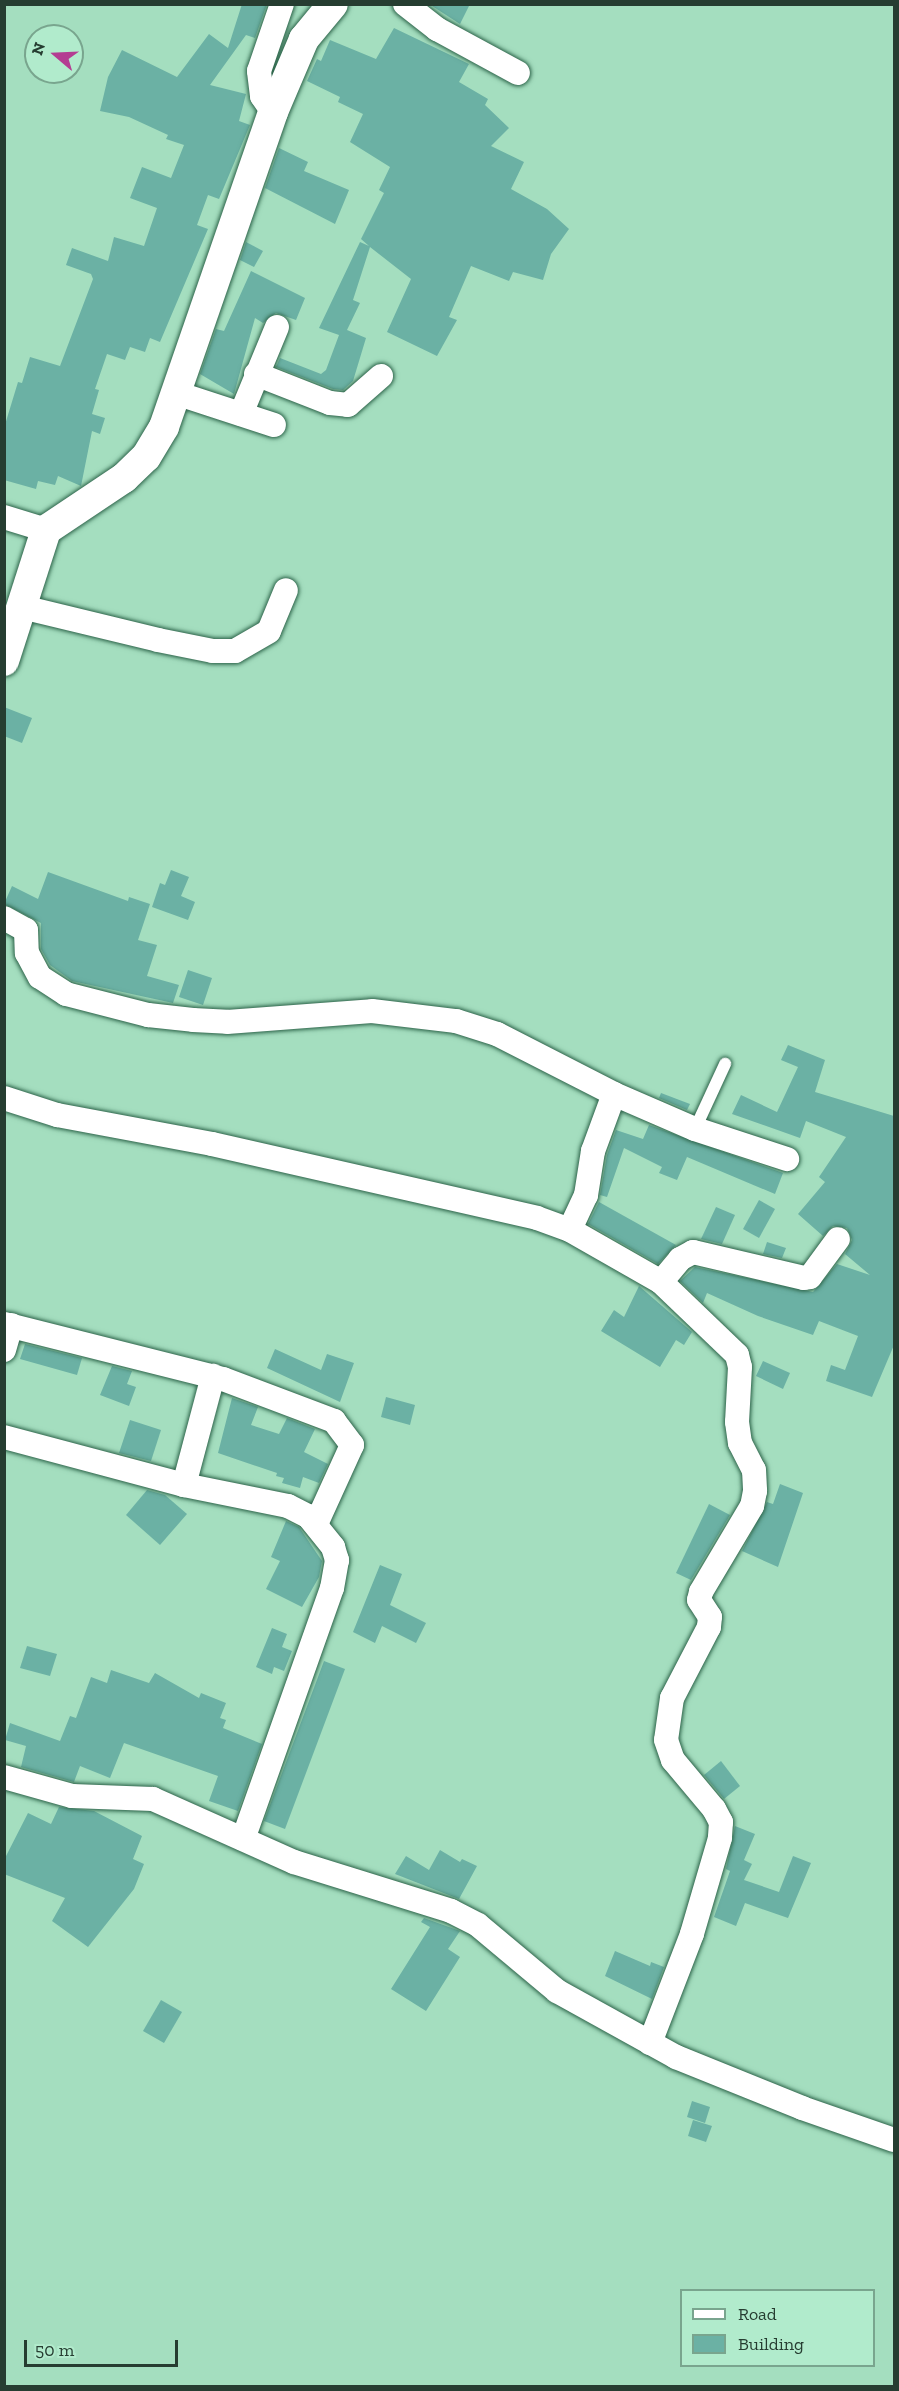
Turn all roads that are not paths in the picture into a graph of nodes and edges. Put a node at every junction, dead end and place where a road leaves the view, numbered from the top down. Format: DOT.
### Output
graph roads {
  1 [pos="282,4"];
  2 [pos="333,4"];
  3 [pos="405,4"];
  4 [pos="518,73"];
  5 [pos="273,112"];
  6 [pos="277,327"];
  7 [pos="256,374"];
  8 [pos="381,376"];
  9 [pos="176,393"];
  10 [pos="241,414"];
  11 [pos="274,425"];
  12 [pos="4,517"];
  13 [pos="46,530"];
  14 [pos="286,590"];
  15 [pos="22,607"];
  16 [pos="4,661"];
  17 [pos="4,918"];
  18 [pos="725,1064"];
  19 [pos="614,1094"];
  20 [pos="4,1098"];
  21 [pos="695,1129"];
  22 [pos="788,1159"];
  23 [pos="570,1230"];
  24 [pos="838,1239"];
  25 [pos="661,1282"];
  26 [pos="8,1324"];
  27 [pos="4,1350"];
  28 [pos="213,1376"];
  29 [pos="4,1437"];
  30 [pos="184,1485"];
  31 [pos="316,1524"];
  32 [pos="4,1777"];
  33 [pos="243,1839"];
  34 [pos="650,2043"];
  35 [pos="894,2140"];
  1 -- 5 [label="street"];
  2 -- 5 [label="street"];
  3 -- 4 [label="street"];
  5 -- 9 [label="street"];
  6 -- 7 [label="street"];
  7 -- 8 [label="street"];
  7 -- 10 [label="street"];
  9 -- 10 [label="street"];
  9 -- 13 [label="street"];
  10 -- 11 [label="street"];
  12 -- 13 [label="street"];
  13 -- 15 [label="street"];
  14 -- 15 [label="street"];
  15 -- 16 [label="street"];
  17 -- 19 [label="street"];
  18 -- 21 [label="lane"];
  19 -- 21 [label="street"];
  19 -- 23 [label="street"];
  20 -- 23 [label="street"];
  21 -- 22 [label="street"];
  23 -- 25 [label="street"];
  24 -- 25 [label="street"];
  25 -- 34 [label="street"];
  26 -- 27 [label="street"];
  26 -- 28 [label="street"];
  28 -- 30 [label="street"];
  28 -- 31 [label="street"];
  29 -- 30 [label="street"];
  30 -- 31 [label="street"];
  31 -- 33 [label="street"];
  32 -- 33 [label="street"];
  33 -- 34 [label="street"];
  34 -- 35 [label="street"];
}
